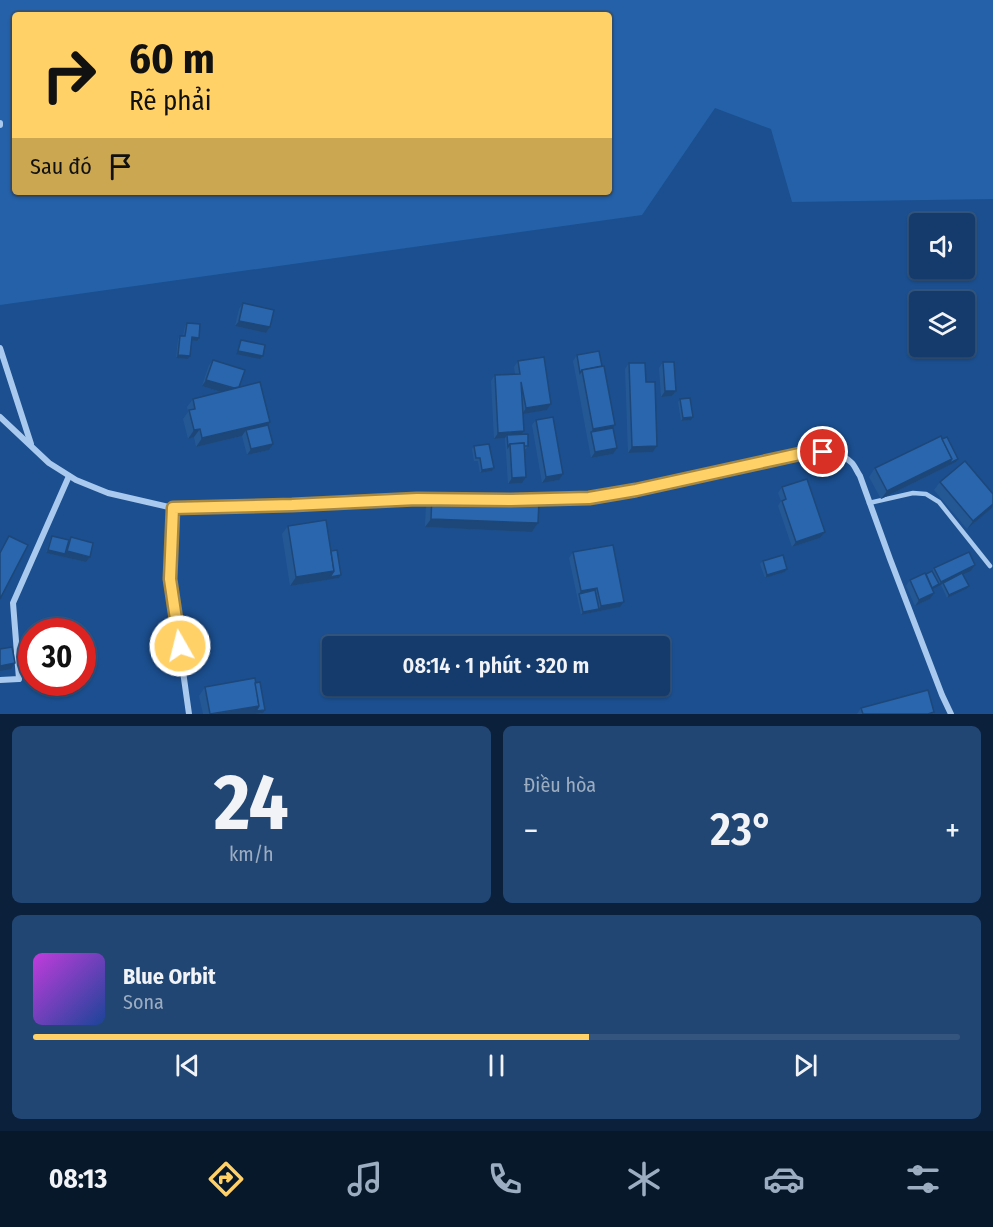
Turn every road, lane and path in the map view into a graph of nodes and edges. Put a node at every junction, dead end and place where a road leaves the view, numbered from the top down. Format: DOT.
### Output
graph roads {
  1 [pos="0,348"];
  2 [pos="0,417"];
  3 [pos="32,447"];
  4 [pos="69,476"];
  5 [pos="440,499"];
  6 [pos="521,500"];
  7 [pos="869,503"];
  8 [pos="173,508"];
  9 [pos="990,566"];
  10 [pos="0,681"];
  11 [pos="189,714"];
  12 [pos="951,714"];
  1 -- 3 [label="street"];
  2 -- 3 [label="street"];
  3 -- 4 [label="street"];
  4 -- 8 [label="street"];
  4 -- 10 [label="street"];
  5 -- 8 [label="street"];
  6 -- 7 [label="street"];
  7 -- 9 [label="lane"];
  7 -- 12 [label="street"];
  8 -- 11 [label="street"];
}
